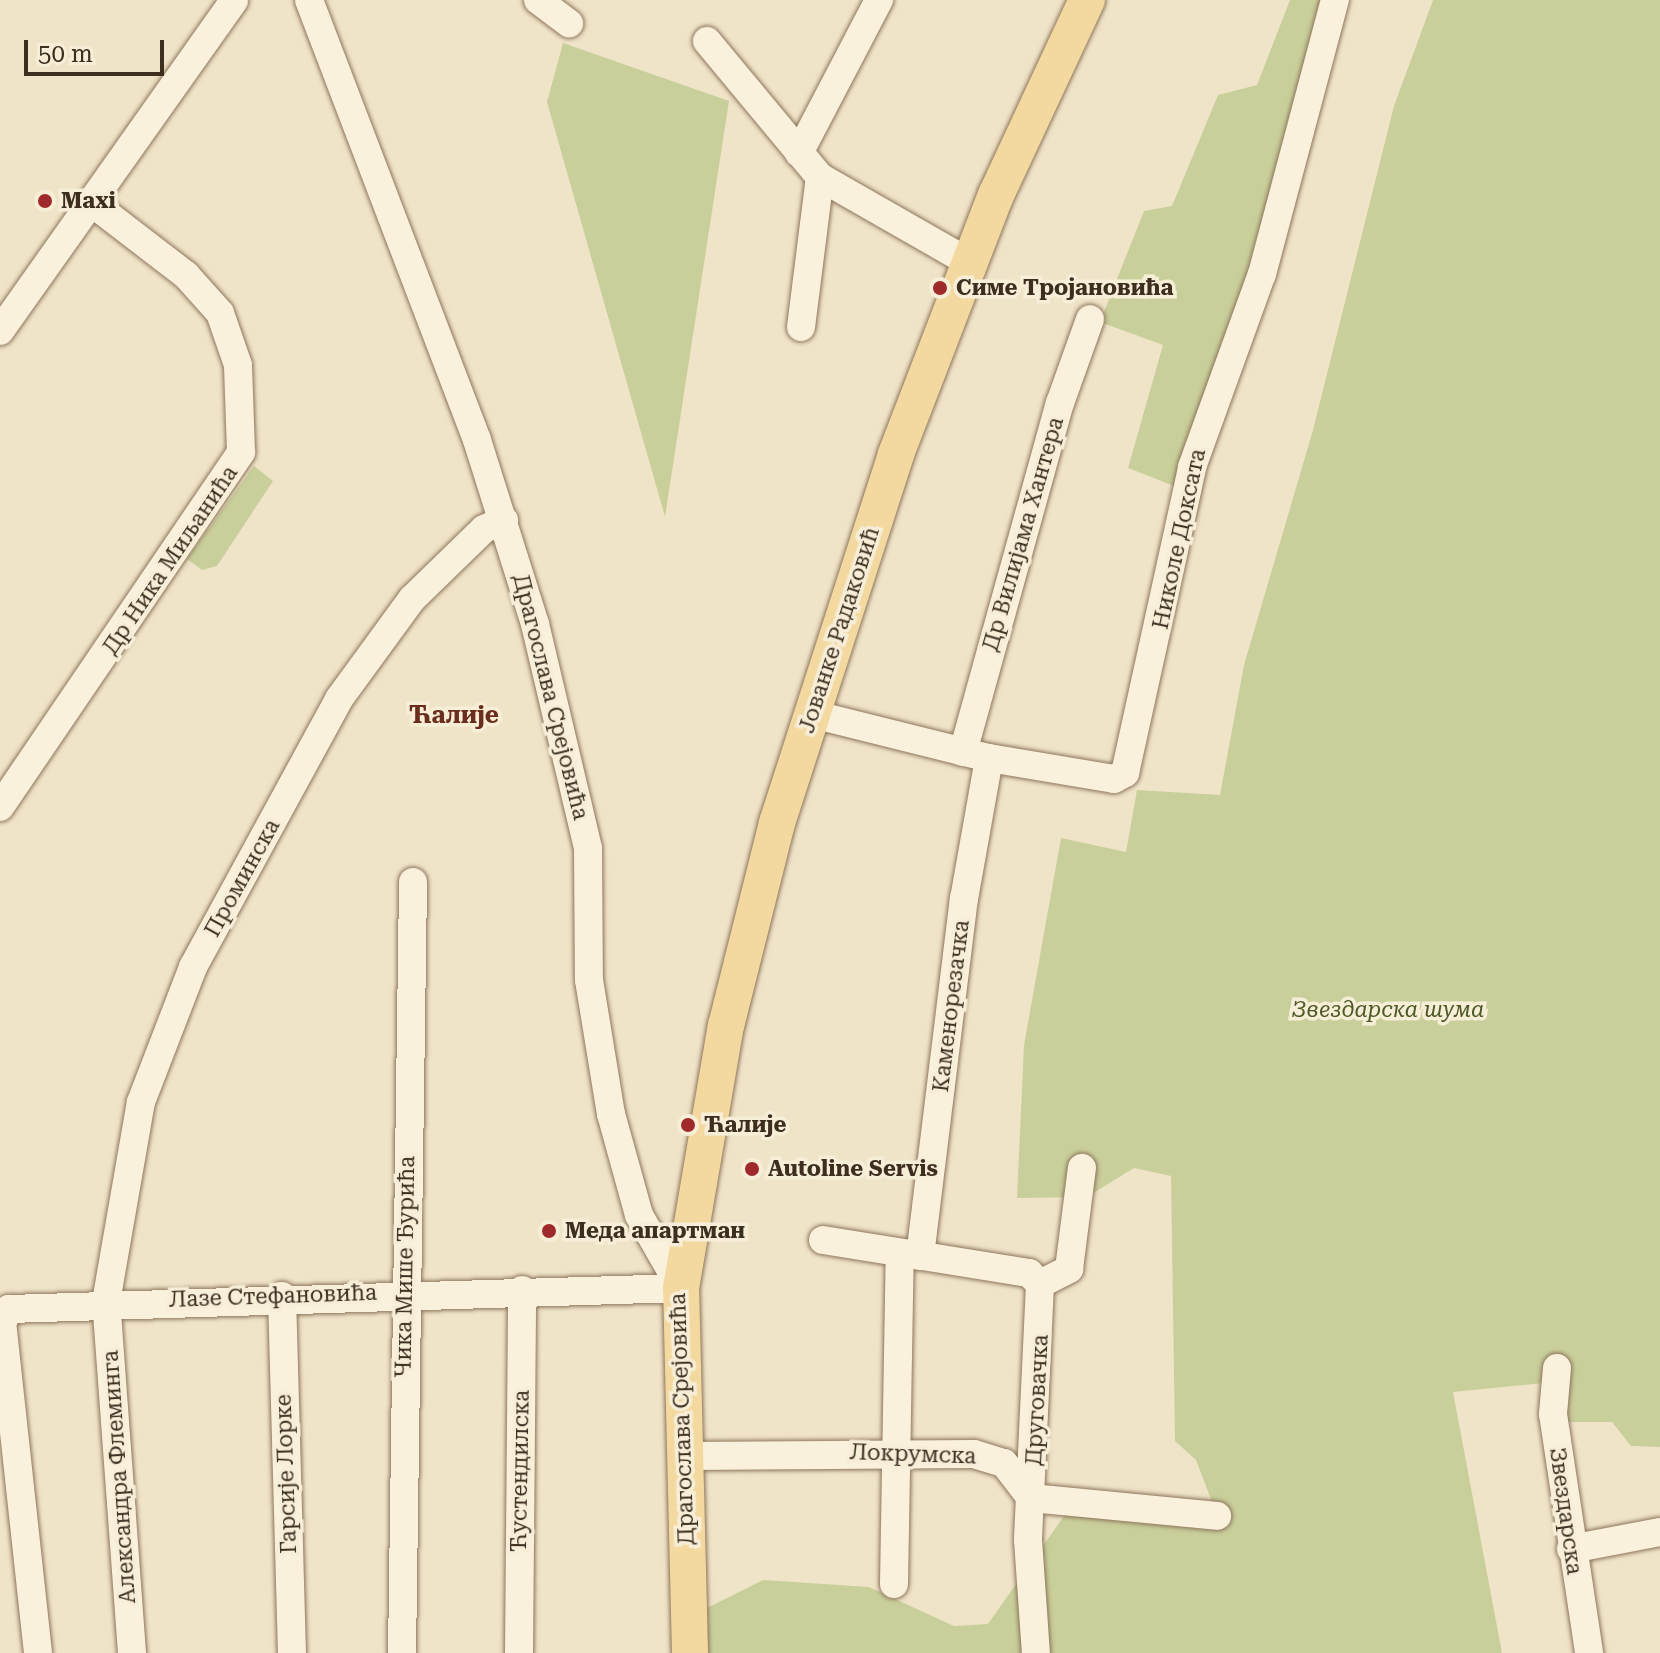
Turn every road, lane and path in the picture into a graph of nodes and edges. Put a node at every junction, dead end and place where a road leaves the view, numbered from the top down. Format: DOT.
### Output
graph roads {
  1 [pos="234,0"];
  2 [pos="309,0"];
  3 [pos="538,0"];
  4 [pos="879,0"];
  5 [pos="1087,0"];
  6 [pos="1335,0"];
  7 [pos="569,23"];
  8 [pos="707,41"];
  9 [pos="799,153"];
  10 [pos="820,177"];
  11 [pos="91,202"];
  12 [pos="970,263"];
  13 [pos="1090,319"];
  14 [pos="801,327"];
  15 [pos="0,331"];
  16 [pos="504,520"];
  17 [pos="812,714"];
  18 [pos="976,755"];
  19 [pos="0,807"];
  20 [pos="413,882"];
  21 [pos="1082,1168"];
  22 [pos="823,1240"];
  23 [pos="910,1255"];
  24 [pos="1040,1284"];
  25 [pos="681,1288"];
  26 [pos="522,1290"];
  27 [pos="404,1291"];
  28 [pos="282,1296"];
  29 [pos="106,1302"];
  30 [pos="1557,1368"];
  31 [pos="891,1450"];
  32 [pos="685,1456"];
  33 [pos="1031,1498"];
  34 [pos="1217,1516"];
  35 [pos="1660,1532"];
  36 [pos="1571,1549"];
  37 [pos="894,1584"];
  38 [pos="38,1653"];
  39 [pos="132,1653"];
  40 [pos="292,1653"];
  41 [pos="402,1653"];
  42 [pos="519,1653"];
  43 [pos="690,1653"];
  44 [pos="1036,1653"];
  45 [pos="1589,1653"];
  1 -- 11 [label="street"];
  2 -- 16 [label="street, Драгослава Срејовића"];
  3 -- 7 [label="street"];
  4 -- 9 [label="street"];
  5 -- 12 [label="main road, Јованке Радаковић"];
  6 -- 18 [label="street, Николе Доксата"];
  8 -- 9 [label="street"];
  9 -- 10 [label="street"];
  10 -- 12 [label="street"];
  10 -- 14 [label="street"];
  11 -- 15 [label="street"];
  11 -- 19 [label="street, Др Ника Миљанића"];
  12 -- 17 [label="main road, Јованке Радаковић"];
  13 -- 18 [label="street, Др Вилијама Хантера"];
  16 -- 25 [label="street, Драгослава Срејовића"];
  16 -- 29 [label="street, Проминска"];
  17 -- 18 [label="street, Николе Доксата"];
  17 -- 25 [label="main road, Јованке Радаковић"];
  18 -- 23 [label="street, Каменорезачка"];
  20 -- 27 [label="street, Чика Мише Ђурића"];
  21 -- 24 [label="street"];
  22 -- 23 [label="street"];
  23 -- 24 [label="street"];
  23 -- 31 [label="street, Каменорезачка"];
  24 -- 33 [label="street, Друговачка"];
  25 -- 26 [label="street, Лазе Стефановића"];
  25 -- 32 [label="main road, Драгослава Срејовића"];
  26 -- 27 [label="street, Лазе Стефановића"];
  26 -- 42 [label="street, Ћустендилска"];
  27 -- 28 [label="street, Лазе Стефановића"];
  27 -- 41 [label="street, Чика Мише Ђурића"];
  28 -- 29 [label="street, Лазе Стефановића"];
  28 -- 40 [label="street, Гарсије Лорке"];
  29 -- 38 [label="street, Лазе Стефановића"];
  29 -- 39 [label="street, Александра Флеминга"];
  30 -- 36 [label="street, Звездарска"];
  31 -- 32 [label="street, Локрумска"];
  31 -- 33 [label="street, Локрумска"];
  31 -- 37 [label="street, Каменорезачка"];
  32 -- 43 [label="main road, Драгослава Срејовића"];
  33 -- 34 [label="street"];
  33 -- 44 [label="street, Друговачка"];
  35 -- 36 [label="street"];
  36 -- 45 [label="street, Звездарска"];
}
